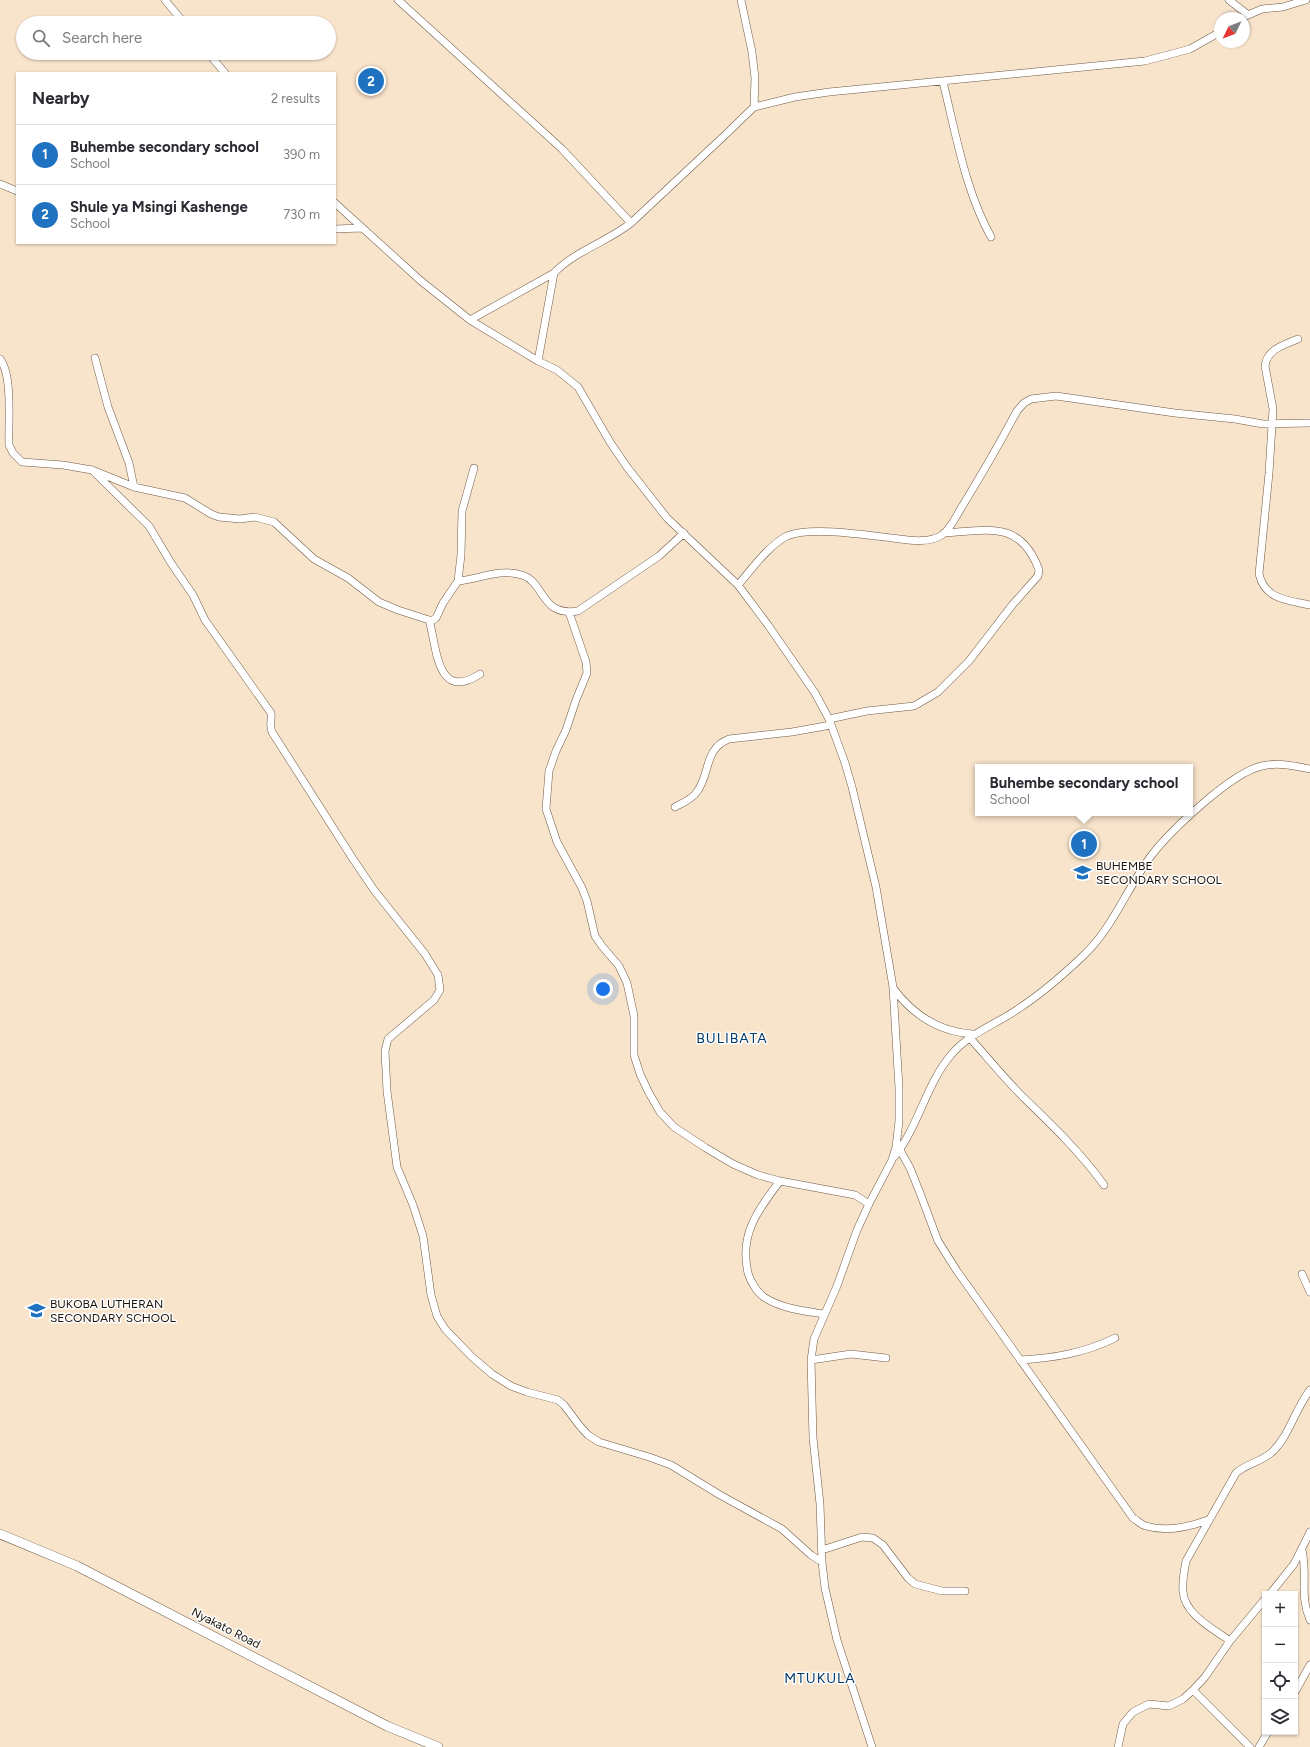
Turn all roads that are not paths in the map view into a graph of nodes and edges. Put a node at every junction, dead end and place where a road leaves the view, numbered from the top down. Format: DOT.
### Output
graph roads {
  1 [pos="165,0"];
  2 [pos="398,0"];
  3 [pos="741,0"];
  4 [pos="1229,0"];
  5 [pos="1306,0"];
  6 [pos="1240,12"];
  7 [pos="1250,14"];
  8 [pos="178,16"];
  9 [pos="1214,35"];
  10 [pos="214,60"];
  11 [pos="224,72"];
  12 [pos="943,82"];
  13 [pos="754,107"];
  14 [pos="0,184"];
  15 [pos="16,190"];
  16 [pos="336,204"];
  17 [pos="631,223"];
  18 [pos="362,228"];
  19 [pos="336,229"];
  20 [pos="991,236"];
  21 [pos="554,273"];
  22 [pos="470,320"];
  23 [pos="1298,339"];
  24 [pos="95,358"];
  25 [pos="0,359"];
  26 [pos="538,361"];
  27 [pos="1310,423"];
  28 [pos="1271,424"];
  29 [pos="474,468"];
  30 [pos="92,470"];
  31 [pos="134,487"];
  32 [pos="684,533"];
  33 [pos="944,534"];
  34 [pos="458,582"];
  35 [pos="738,585"];
  36 [pos="1310,605"];
  37 [pos="569,612"];
  38 [pos="429,620"];
  39 [pos="480,674"];
  40 [pos="830,722"];
  41 [pos="1310,769"];
  42 [pos="675,808"];
  43 [pos="1193,813"];
  44 [pos="1190,816"];
  45 [pos="893,987"];
  46 [pos="971,1036"];
  47 [pos="900,1150"];
  48 [pos="892,1160"];
  49 [pos="780,1181"];
  50 [pos="1104,1185"];
  51 [pos="869,1204"];
  52 [pos="1302,1274"];
  53 [pos="1310,1292"];
  54 [pos="824,1314"];
  55 [pos="1115,1338"];
  56 [pos="886,1358"];
  57 [pos="811,1360"];
  58 [pos="1020,1360"];
  59 [pos="1310,1390"];
  60 [pos="1208,1520"];
  61 [pos="1310,1532"];
  62 [pos="0,1534"];
  63 [pos="822,1550"];
  64 [pos="1302,1550"];
  65 [pos="822,1562"];
  66 [pos="965,1591"];
  67 [pos="1272,1591"];
  68 [pos="1262,1603"];
  69 [pos="1310,1620"];
  70 [pos="1230,1641"];
  71 [pos="1310,1665"];
  72 [pos="1298,1687"];
  73 [pos="1193,1690"];
  74 [pos="1266,1735"];
  75 [pos="438,1747"];
  76 [pos="872,1747"];
  77 [pos="1118,1747"];
  78 [pos="1250,1747"];
  79 [pos="1259,1747"];
  1 -- 8 [label="street"];
  2 -- 17 [label="street"];
  3 -- 13 [label="street"];
  4 -- 6 [label="street"];
  5 -- 7 [label="street"];
  9 -- 12 [label="street"];
  10 -- 11 [label="street"];
  12 -- 13 [label="street"];
  12 -- 20 [label="street"];
  13 -- 17 [label="street"];
  14 -- 15 [label="street"];
  16 -- 18 [label="street"];
  17 -- 21 [label="street"];
  18 -- 19 [label="street"];
  18 -- 22 [label="street"];
  21 -- 22 [label="street"];
  21 -- 26 [label="street"];
  22 -- 26 [label="street"];
  23 -- 28 [label="street"];
  24 -- 31 [label="street"];
  25 -- 30 [label="street"];
  26 -- 32 [label="street"];
  27 -- 28 [label="street"];
  28 -- 33 [label="street"];
  28 -- 36 [label="street"];
  29 -- 34 [label="street"];
  30 -- 31 [label="street"];
  30 -- 65 [label="street"];
  31 -- 38 [label="street"];
  32 -- 35 [label="street"];
  32 -- 37 [label="street"];
  33 -- 35 [label="street"];
  33 -- 40 [label="street"];
  34 -- 37 [label="street"];
  34 -- 38 [label="street"];
  35 -- 40 [label="street"];
  37 -- 49 [label="street"];
  38 -- 39 [label="street"];
  40 -- 42 [label="street"];
  40 -- 45 [label="street"];
  41 -- 43 [label="street"];
  44 -- 46 [label="street"];
  45 -- 46 [label="street"];
  45 -- 48 [label="street"];
  46 -- 47 [label="street"];
  46 -- 50 [label="street"];
  47 -- 48 [label="street"];
  47 -- 58 [label="street"];
  48 -- 51 [label="street"];
  49 -- 51 [label="street"];
  49 -- 54 [label="street"];
  51 -- 54 [label="street"];
  52 -- 53 [label="street"];
  54 -- 57 [label="street"];
  55 -- 58 [label="street"];
  56 -- 57 [label="street"];
  57 -- 63 [label="street"];
  58 -- 60 [label="street"];
  59 -- 60 [label="street"];
  60 -- 70 [label="street"];
  61 -- 64 [label="street"];
  62 -- 75 [label="street, Nyakato Road"];
  63 -- 65 [label="street"];
  63 -- 66 [label="street"];
  64 -- 67 [label="street"];
  64 -- 69 [label="street"];
  65 -- 76 [label="street"];
  68 -- 70 [label="street"];
  70 -- 73 [label="street"];
  71 -- 72 [label="street"];
  73 -- 77 [label="street"];
  73 -- 78 [label="street"];
  74 -- 79 [label="street"];
}
